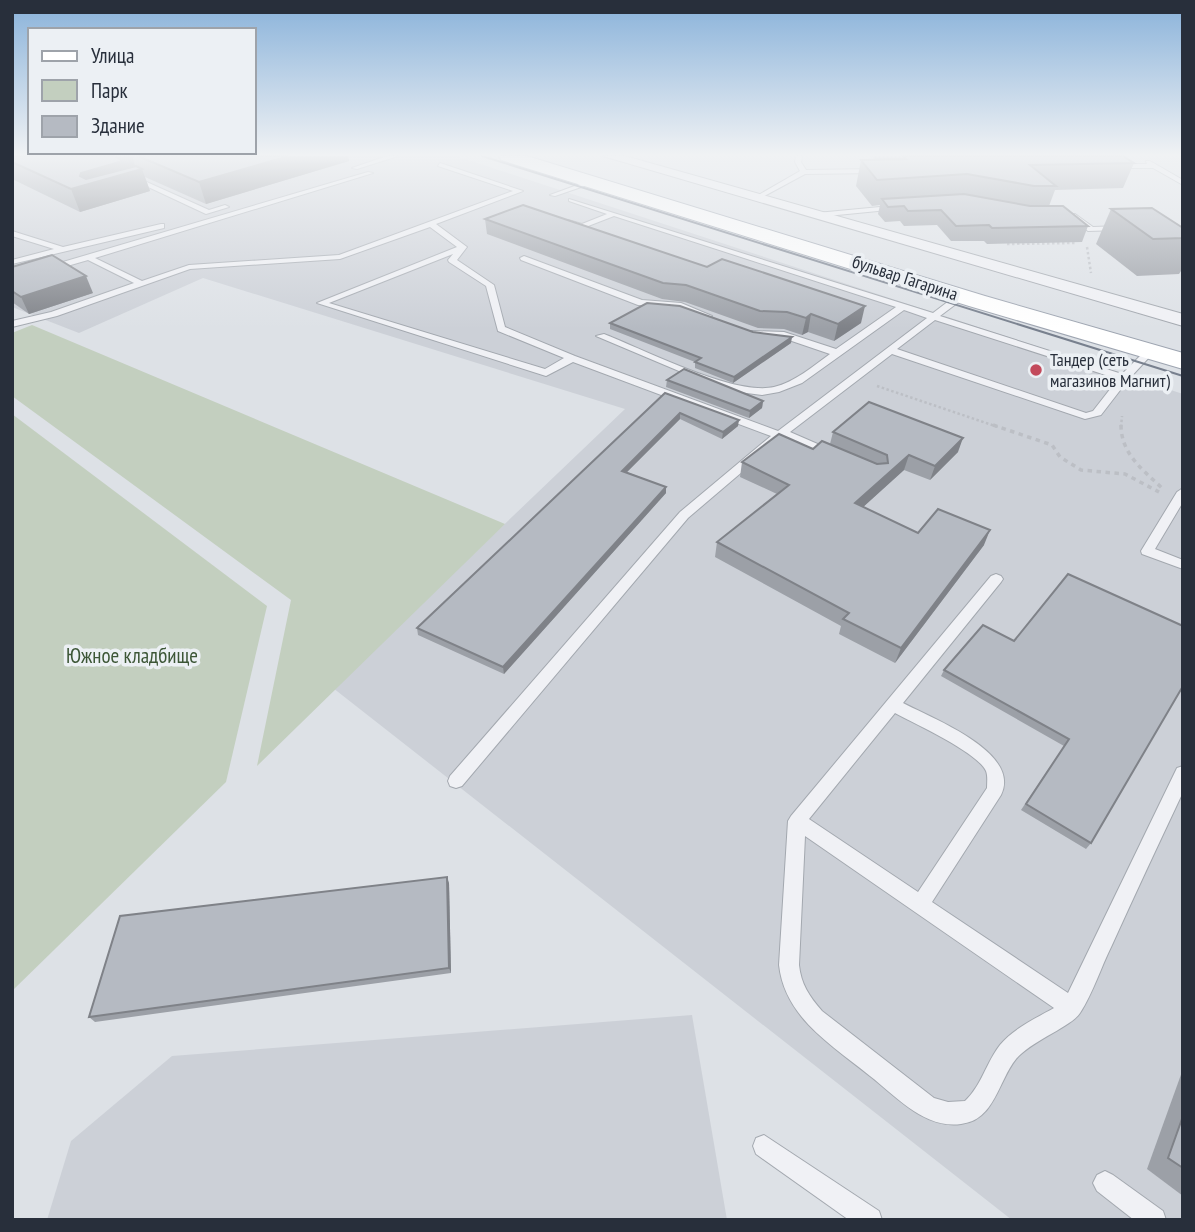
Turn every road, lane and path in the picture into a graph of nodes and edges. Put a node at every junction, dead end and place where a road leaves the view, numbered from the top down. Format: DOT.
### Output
graph roads {
  1 [pos="203,213"];
  2 [pos="226,213"];
  3 [pos="459,213"];
  4 [pos="699,213"];
  5 [pos="728,213"];
  6 [pos="814,213"];
  7 [pos="834,213"];
  8 [pos="864,213"];
  9 [pos="612,214"];
  10 [pos="820,215"];
  11 [pos="1062,216"];
  12 [pos="558,218"];
  13 [pos="431,224"];
  14 [pos="1132,228"];
  15 [pos="12,233"];
  16 [pos="1006,244"];
  17 [pos="463,247"];
  18 [pos="62,250"];
  19 [pos="88,257"];
  20 [pos="524,258"];
  21 [pos="12,262"];
  22 [pos="1092,277"];
  23 [pos="12,280"];
  24 [pos="142,284"];
  25 [pos="970,293"];
  26 [pos="902,307"];
  27 [pos="933,317"];
  28 [pos="715,319"];
  29 [pos="1183,320"];
  30 [pos="13,324"];
  31 [pos="749,331"];
  32 [pos="601,335"];
  33 [pos="1183,348"];
  34 [pos="890,350"];
  35 [pos="1150,351"];
  36 [pos="837,353"];
  37 [pos="572,358"];
  38 [pos="1183,361"];
  39 [pos="854,377"];
  40 [pos="1124,378"];
  41 [pos="1124,406"];
  42 [pos="780,434"];
  43 [pos="842,458"];
  44 [pos="1180,497"];
  45 [pos="1183,565"];
  46 [pos="996,579"];
  47 [pos="893,705"];
  48 [pos="1183,773"];
  49 [pos="456,781"];
  50 [pos="797,821"];
  51 [pos="920,905"];
  52 [pos="1072,1008"];
  53 [pos="765,1146"];
  54 [pos="1105,1183"];
  55 [pos="870,1220"];
  56 [pos="1154,1220"];
  1 -- 18 [label="lane"];
  2 -- 19 [label="lane"];
  3 -- 13 [label="lane"];
  4 -- 25 [label="main road, бульвар Гагарина"];
  5 -- 25 [label="main road, бульвар Гагарина"];
  6 -- 10 [label="street"];
  7 -- 10 [label="lane"];
  8 -- 10 [label="lane"];
  9 -- 12 [label="lane"];
  9 -- 26 [label="lane"];
  10 -- 29 [label="street"];
  11 -- 14 [label="lane"];
  13 -- 17 [label="lane"];
  13 -- 24 [label="lane"];
  15 -- 18 [label="lane"];
  16 -- 22 [label="path"];
  17 -- 37 [label="lane"];
  17 -- 37 [label="lane"];
  18 -- 21 [label="lane"];
  19 -- 23 [label="lane"];
  19 -- 24 [label="lane"];
  20 -- 28 [label="lane"];
  24 -- 30 [label="lane"];
  25 -- 27 [label="lane"];
  25 -- 33 [label="main road, бульвар Гагарина"];
  25 -- 35 [label="main road, бульвар Гагарина"];
  26 -- 27 [label="lane"];
  26 -- 36 [label="lane"];
  27 -- 34 [label="lane"];
  27 -- 40 [label="lane"];
  31 -- 36 [label="lane"];
  32 -- 36 [label="lane"];
  34 -- 39 [label="lane"];
  34 -- 40 [label="lane"];
  35 -- 38 [label="main road, бульвар Гагарина"];
  35 -- 40 [label="lane"];
  37 -- 42 [label="lane"];
  39 -- 42 [label="lane"];
  39 -- 44 [label="path"];
  41 -- 44 [label="path"];
  42 -- 43 [label="lane"];
  42 -- 49 [label="lane"];
  44 -- 45 [label="lane"];
  46 -- 47 [label="lane"];
  47 -- 50 [label="lane"];
  47 -- 51 [label="lane"];
  48 -- 52 [label="lane"];
  50 -- 51 [label="lane"];
  50 -- 52 [label="lane"];
  51 -- 52 [label="lane"];
  53 -- 55 [label="lane"];
  54 -- 56 [label="lane"];
}
